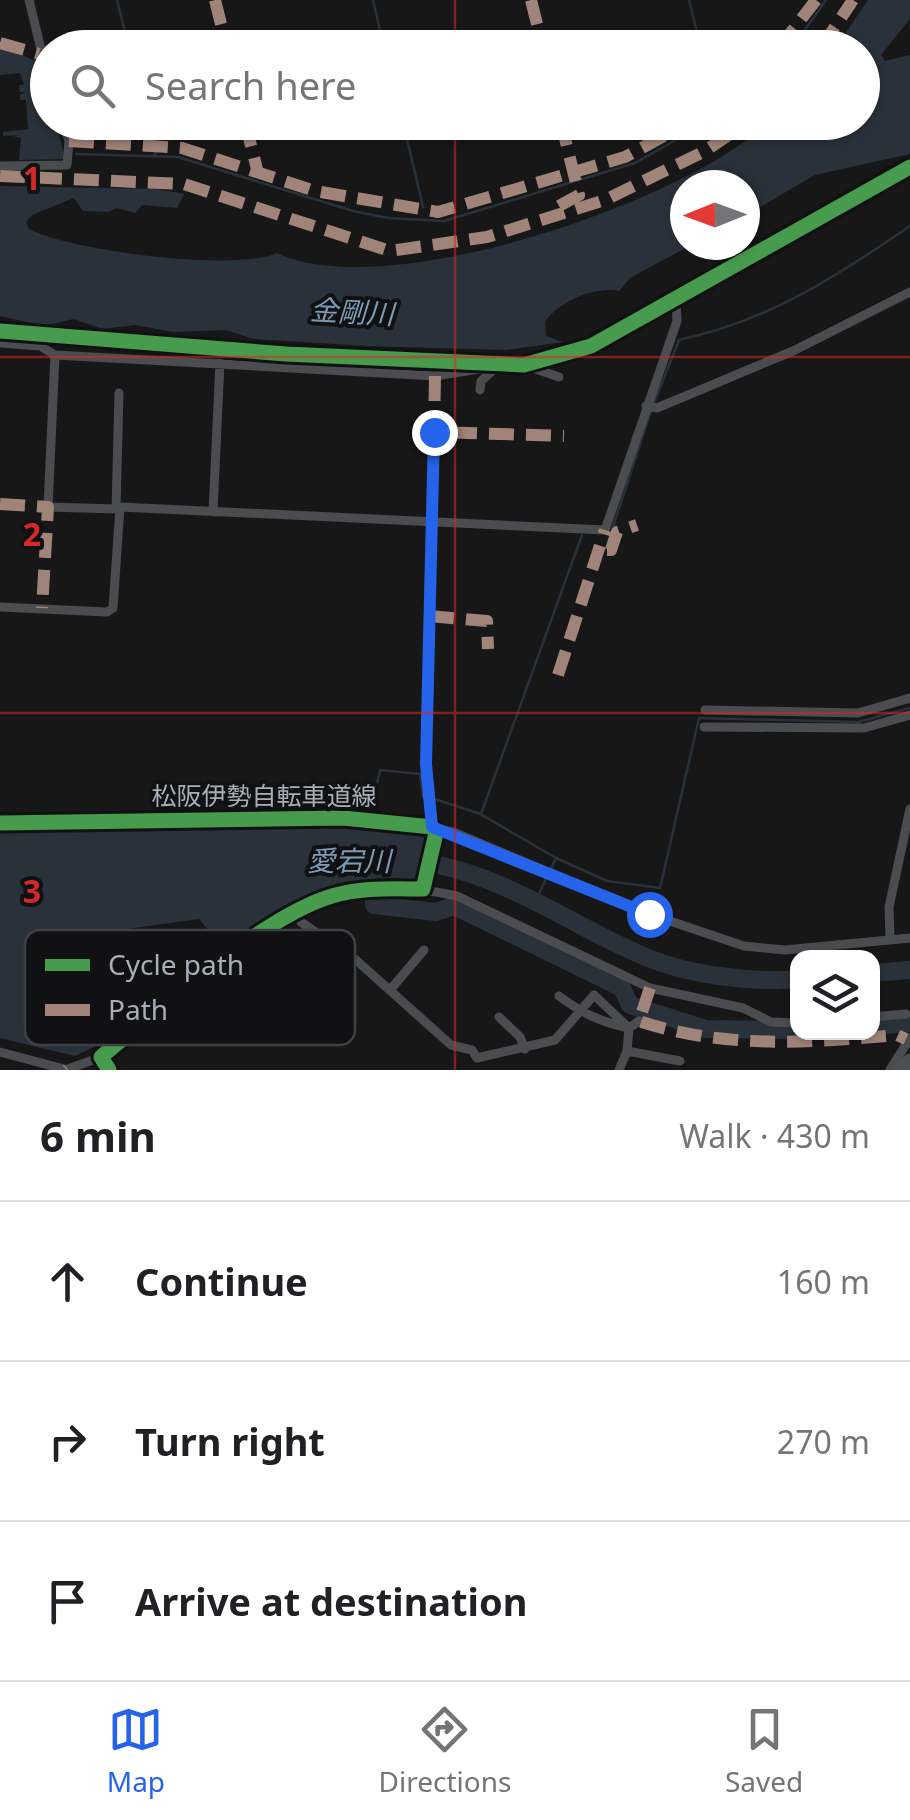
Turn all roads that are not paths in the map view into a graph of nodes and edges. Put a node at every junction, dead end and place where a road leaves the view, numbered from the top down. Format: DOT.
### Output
graph roads {
  1 [pos="29,0"];
  2 [pos="36,30"];
  3 [pos="69,140"];
  4 [pos="0,166"];
  5 [pos="910,167"];
  6 [pos="910,292"];
  7 [pos="676,301"];
  8 [pos="0,331"];
  9 [pos="0,343"];
  10 [pos="55,355"];
  11 [pos="220,362"];
  12 [pos="524,365"];
  13 [pos="498,366"];
  14 [pos="559,377"];
  15 [pos="480,390"];
  16 [pos="119,393"];
  17 [pos="651,407"];
  18 [pos="434,432"];
  19 [pos="116,509"];
  20 [pos="213,512"];
  21 [pos="432,522"];
  22 [pos="0,607"];
  23 [pos="910,698"];
  24 [pos="705,710"];
  25 [pos="910,715"];
  26 [pos="704,727"];
  27 [pos="910,809"];
  28 [pos="0,823"];
  29 [pos="434,830"];
  30 [pos="424,889"];
  31 [pos="298,914"];
  32 [pos="273,930"];
  33 [pos="317,930"];
  34 [pos="910,938"];
  35 [pos="890,939"];
  36 [pos="424,950"];
  37 [pos="355,961"];
  38 [pos="390,990"];
  39 [pos="559,996"];
  40 [pos="578,1010"];
  41 [pos="907,1014"];
  42 [pos="880,1016"];
  43 [pos="499,1017"];
  44 [pos="639,1021"];
  45 [pos="790,1022"];
  46 [pos="629,1028"];
  47 [pos="908,1038"];
  48 [pos="116,1045"];
  49 [pos="526,1049"];
  50 [pos="627,1051"];
  51 [pos="0,1052"];
  52 [pos="101,1057"];
  53 [pos="477,1058"];
  54 [pos="680,1060"];
  55 [pos="910,1061"];
  56 [pos="68,1070"];
  57 [pos="109,1070"];
  58 [pos="476,1070"];
  59 [pos="619,1070"];
  60 [pos="890,1070"];
  61 [pos="900,1070"];
  1 -- 2 [label="street"];
  3 -- 4 [label="street"];
  5 -- 7 [label="street"];
  6 -- 17 [label="street"];
  7 -- 12 [label="street"];
  7 -- 17 [label="street"];
  8 -- 13 [label="street"];
  9 -- 10 [label="street"];
  10 -- 11 [label="street"];
  10 -- 19 [label="street"];
  11 -- 13 [label="street"];
  11 -- 20 [label="street"];
  12 -- 13 [label="street"];
  12 -- 14 [label="street"];
  13 -- 15 [label="street"];
  16 -- 19 [label="street"];
  17 -- 21 [label="street"];
  18 -- 21 [label="street"];
  19 -- 20 [label="street"];
  19 -- 22 [label="street"];
  20 -- 21 [label="street"];
  21 -- 29 [label="street"];
  23 -- 24 [label="street"];
  25 -- 26 [label="street"];
  27 -- 35 [label="street"];
  28 -- 29 [label="street, 松阪伊勢自転車道線"];
  29 -- 30 [label="street"];
  29 -- 35 [label="street, 松阪伊勢自転車道線"];
  30 -- 31 [label="street"];
  30 -- 45 [label="street"];
  31 -- 32 [label="street"];
  31 -- 33 [label="street"];
  34 -- 35 [label="street, 松阪伊勢自転車道線"];
  36 -- 38 [label="street"];
  37 -- 38 [label="street"];
  38 -- 53 [label="street"];
  39 -- 40 [label="street"];
  40 -- 46 [label="street"];
  40 -- 46 [label="street"];
  40 -- 49 [label="street"];
  41 -- 42 [label="street"];
  41 -- 47 [label="street"];
  43 -- 49 [label="street"];
  44 -- 46 [label="street"];
  46 -- 50 [label="street"];
  47 -- 60 [label="street"];
  48 -- 52 [label="street"];
  49 -- 53 [label="street"];
  50 -- 54 [label="street"];
  50 -- 59 [label="street"];
  51 -- 56 [label="street"];
  52 -- 56 [label="street"];
  52 -- 57 [label="street"];
  53 -- 58 [label="street"];
  55 -- 61 [label="highway"];
}
